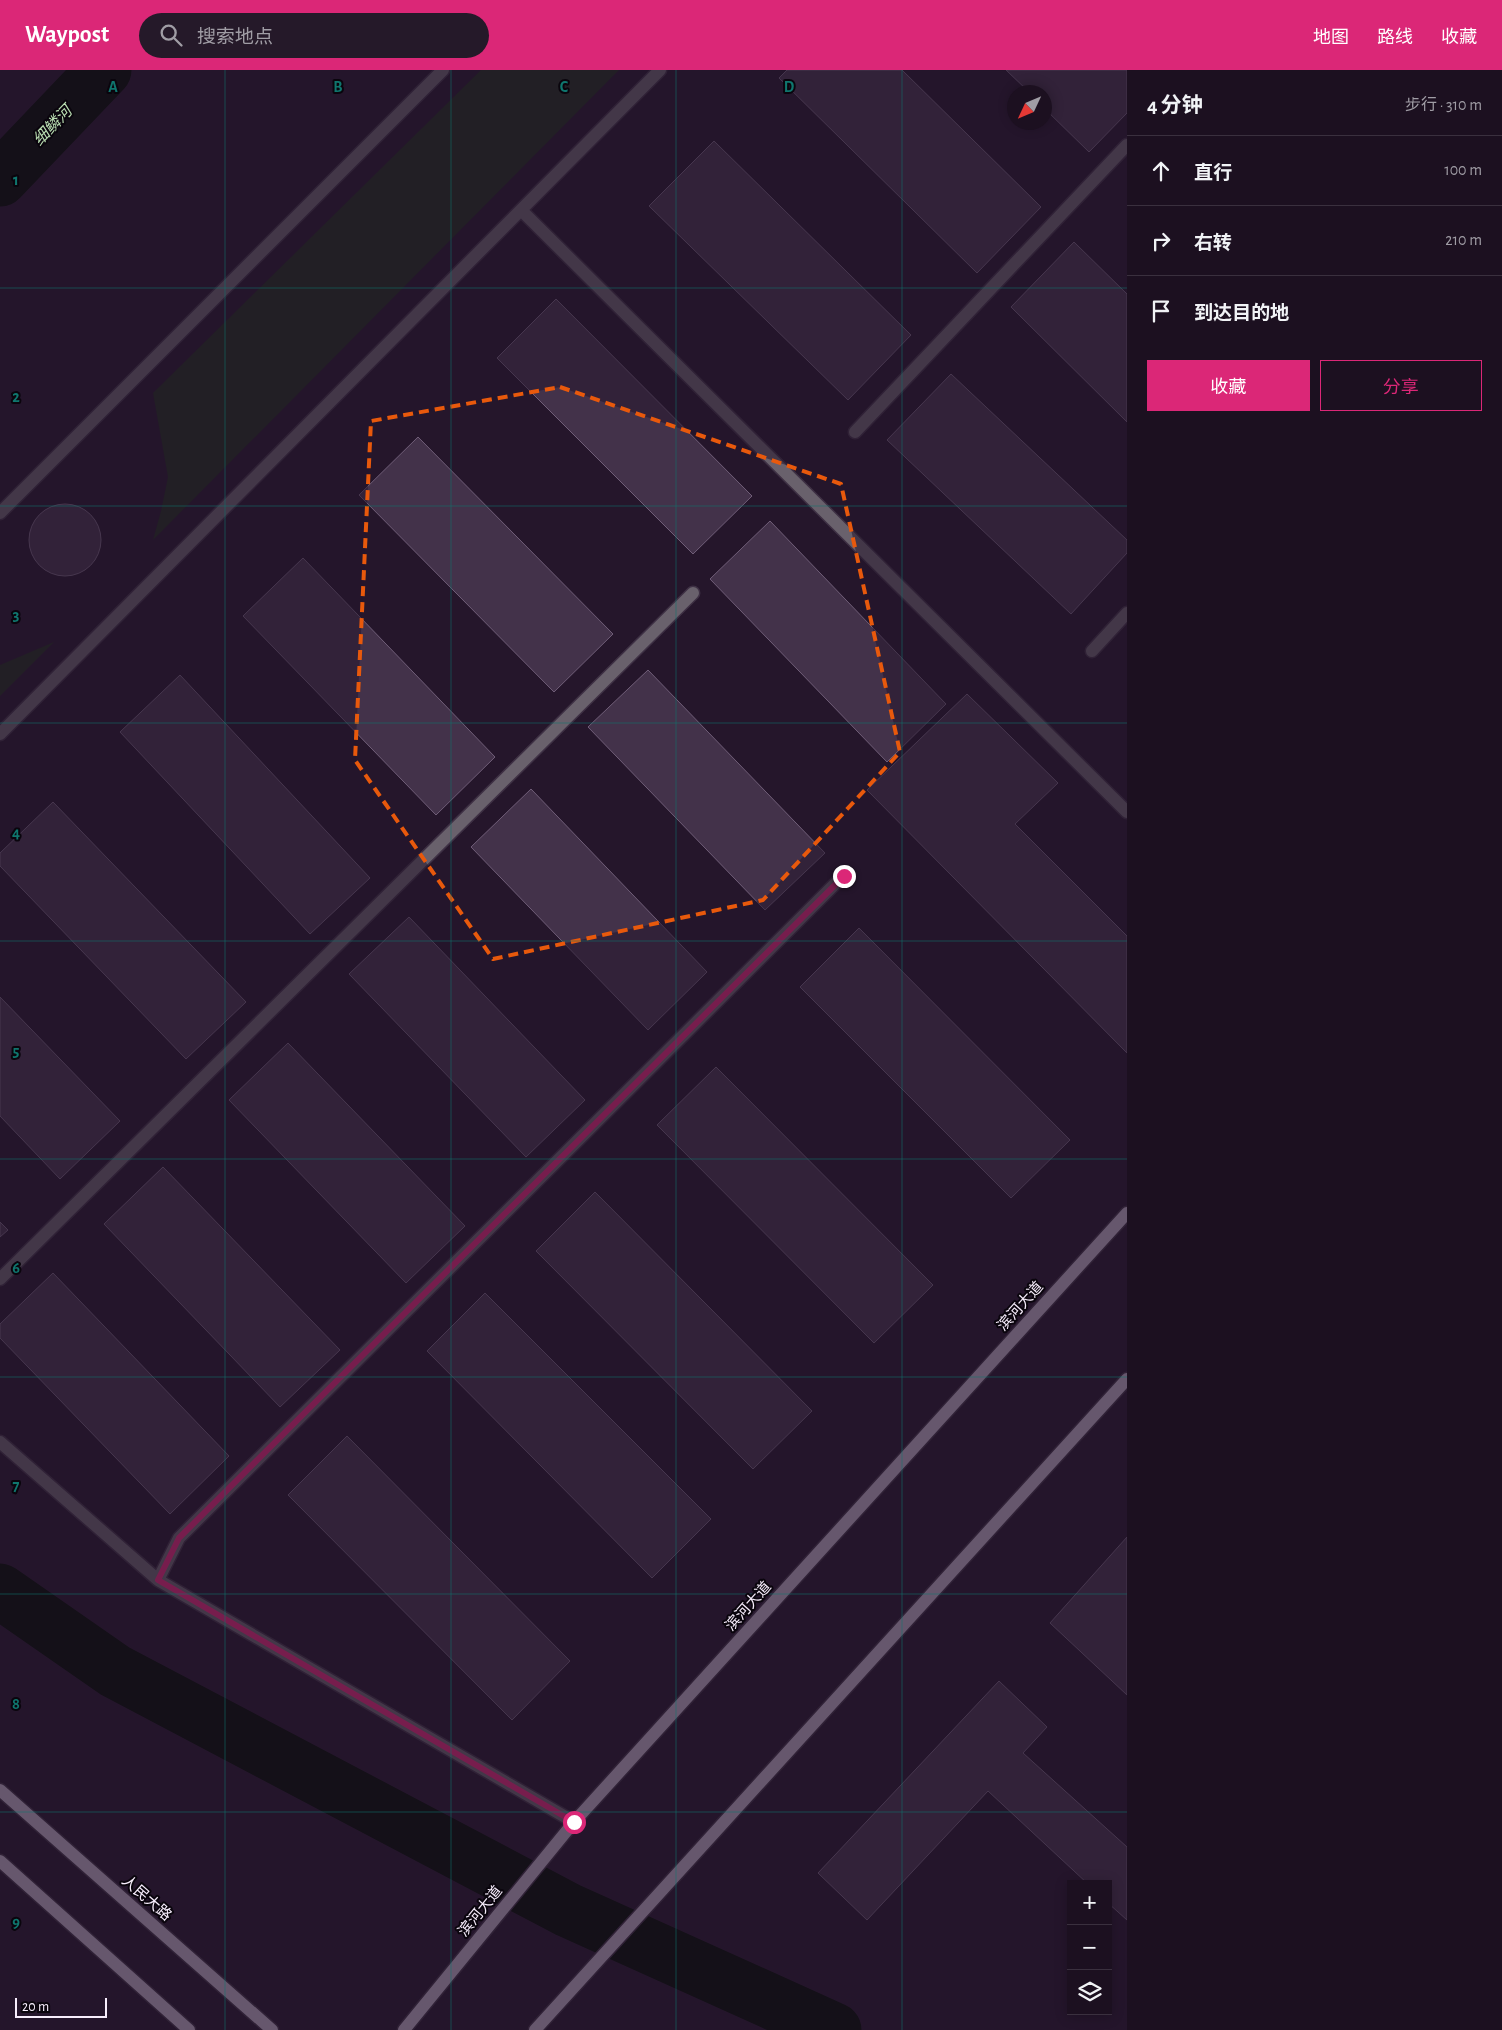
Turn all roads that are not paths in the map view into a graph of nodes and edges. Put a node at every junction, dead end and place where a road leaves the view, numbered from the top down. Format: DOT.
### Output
graph roads {
  1 [pos="443,70"];
  2 [pos="660,70"];
  3 [pos="1127,145"];
  4 [pos="521,210"];
  5 [pos="855,432"];
  6 [pos="0,513"];
  7 [pos="693,593"];
  8 [pos="1127,613"];
  9 [pos="1092,651"];
  10 [pos="0,734"];
  11 [pos="1127,812"];
  12 [pos="844,876"];
  13 [pos="1127,1213"];
  14 [pos="0,1279"];
  15 [pos="1127,1379"];
  16 [pos="0,1442"];
  17 [pos="158,1580"];
  18 [pos="0,1790"];
  19 [pos="574,1822"];
  20 [pos="0,1861"];
  21 [pos="189,2030"];
  22 [pos="272,2030"];
  23 [pos="404,2030"];
  24 [pos="535,2030"];
  1 -- 6 [label="street"];
  2 -- 4 [label="street"];
  3 -- 5 [label="street"];
  4 -- 10 [label="street"];
  4 -- 11 [label="street"];
  7 -- 14 [label="street"];
  8 -- 9 [label="street"];
  12 -- 17 [label="street"];
  13 -- 19 [label="main road, 滨河大道"];
  15 -- 24 [label="main road"];
  16 -- 17 [label="street"];
  17 -- 19 [label="street"];
  18 -- 22 [label="main road, 人民大路"];
  19 -- 23 [label="main road, 滨河大道"];
  20 -- 21 [label="main road"];
}
